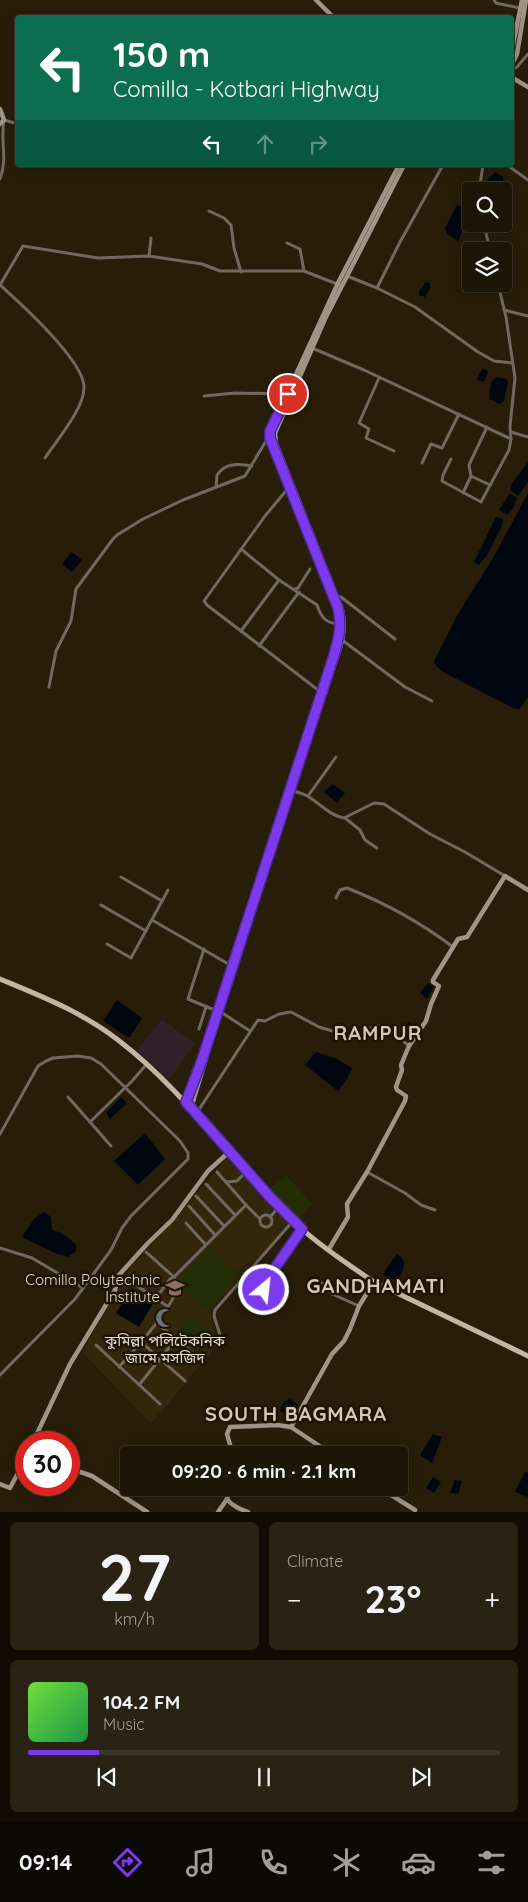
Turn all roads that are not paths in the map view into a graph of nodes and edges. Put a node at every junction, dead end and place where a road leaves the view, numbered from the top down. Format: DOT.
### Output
graph roads {
  1 [pos="316,0"];
  2 [pos="494,0"];
  3 [pos="522,0"];
  4 [pos="526,0"];
  5 [pos="520,8"];
  6 [pos="331,15"];
  7 [pos="514,39"];
  8 [pos="528,54"];
  9 [pos="514,60"];
  10 [pos="514,67"];
  11 [pos="514,79"];
  12 [pos="528,87"];
  13 [pos="0,109"];
  14 [pos="2,122"];
  15 [pos="15,124"];
  16 [pos="397,167"];
  17 [pos="403,167"];
  18 [pos="442,167"];
  19 [pos="482,167"];
  20 [pos="511,167"];
  21 [pos="0,179"];
  22 [pos="528,180"];
  23 [pos="481,182"];
  24 [pos="383,201"];
  25 [pos="208,211"];
  26 [pos="151,238"];
  27 [pos="287,242"];
  28 [pos="150,256"];
  29 [pos="304,271"];
  30 [pos="241,272"];
  31 [pos="347,276"];
  32 [pos="340,284"];
  33 [pos="0,285"];
  34 [pos="377,288"];
  35 [pos="500,292"];
  36 [pos="504,310"];
  37 [pos="528,316"];
  38 [pos="312,348"];
  39 [pos="512,363"];
  40 [pos="379,378"];
  41 [pos="288,394"];
  42 [pos="204,396"];
  43 [pos="458,414"];
  44 [pos="487,427"];
  45 [pos="511,432"];
  46 [pos="272,438"];
  47 [pos="528,438"];
  48 [pos="511,439"];
  49 [pos="394,451"];
  50 [pos="44,458"];
  51 [pos="451,459"];
  52 [pos="422,463"];
  53 [pos="252,466"];
  54 [pos="471,476"];
  55 [pos="490,485"];
  56 [pos="291,486"];
  57 [pos="216,487"];
  58 [pos="463,493"];
  59 [pos="241,549"];
  60 [pos="310,569"];
  61 [pos="279,580"];
  62 [pos="294,590"];
  63 [pos="299,592"];
  64 [pos="335,597"];
  65 [pos="341,624"];
  66 [pos="241,631"];
  67 [pos="395,639"];
  68 [pos="342,640"];
  69 [pos="259,646"];
  70 [pos="50,688"];
  71 [pos="323,694"];
  72 [pos="432,701"];
  73 [pos="336,757"];
  74 [pos="294,790"];
  75 [pos="308,796"];
  76 [pos="344,818"];
  77 [pos="377,848"];
  78 [pos="505,876"];
  79 [pos="121,877"];
  80 [pos="168,890"];
  81 [pos="528,890"];
  82 [pos="336,898"];
  83 [pos="162,900"];
  84 [pos="101,905"];
  85 [pos="152,920"];
  86 [pos="146,931"];
  87 [pos="107,944"];
  88 [pos="453,946"];
  89 [pos="204,950"];
  90 [pos="232,966"];
  91 [pos="0,979"];
  92 [pos="206,1007"];
  93 [pos="219,1011"];
  94 [pos="199,1029"];
  95 [pos="250,1031"];
  96 [pos="408,1046"];
  97 [pos="146,1064"];
  98 [pos="125,1088"];
  99 [pos="68,1097"];
  100 [pos="186,1102"];
  101 [pos="191,1108"];
  102 [pos="196,1114"];
  103 [pos="90,1122"];
  104 [pos="0,1134"];
  105 [pos="111,1146"];
  106 [pos="229,1152"];
  107 [pos="217,1172"];
  108 [pos="247,1172"];
  109 [pos="367,1172"];
  110 [pos="236,1181"];
  111 [pos="226,1182"];
  112 [pos="206,1184"];
  113 [pos="236,1194"];
  114 [pos="196,1196"];
  115 [pos="246,1205"];
  116 [pos="189,1206"];
  117 [pos="279,1207"];
  118 [pos="435,1210"];
  119 [pos="235,1215"];
  120 [pos="270,1217"];
  121 [pos="260,1219"];
  122 [pos="293,1221"];
  123 [pos="186,1223"];
  124 [pos="224,1226"];
  125 [pos="302,1229"];
  126 [pos="215,1235"];
  127 [pos="205,1244"];
  128 [pos="0,1248"];
  129 [pos="328,1249"];
  130 [pos="146,1252"];
  131 [pos="174,1278"];
  132 [pos="127,1279"];
  133 [pos="374,1282"];
  134 [pos="322,1283"];
  135 [pos="83,1288"];
  136 [pos="156,1298"];
  137 [pos="278,1305"];
  138 [pos="167,1306"];
  139 [pos="359,1306"];
  140 [pos="156,1322"];
  141 [pos="220,1335"];
  142 [pos="176,1339"];
  143 [pos="141,1342"];
  144 [pos="96,1345"];
  145 [pos="528,1356"];
  146 [pos="200,1359"];
  147 [pos="119,1367"];
  148 [pos="0,1375"];
  149 [pos="185,1381"];
  150 [pos="138,1385"];
  151 [pos="160,1404"];
  152 [pos="291,1427"];
  153 [pos="38,1431"];
  154 [pos="230,1446"];
  155 [pos="320,1446"];
  156 [pos="80,1472"];
  157 [pos="15,1479"];
  158 [pos="0,1484"];
  159 [pos="228,1496"];
  160 [pos="393,1496"];
  161 [pos="227,1499"];
  162 [pos="141,1510"];
  163 [pos="415,1510"];
  164 [pos="134,1512"];
  165 [pos="147,1512"];
  166 [pos="218,1512"];
  167 [pos="248,1512"];
  1 -- 6 [label="main road"];
  2 -- 5 [label="street"];
  3 -- 5 [label="main road"];
  4 -- 9 [label="main road"];
  5 -- 7 [label="main road"];
  8 -- 10 [label="street"];
  11 -- 12 [label="main road"];
  13 -- 14 [label="main road"];
  14 -- 15 [label="street"];
  14 -- 21 [label="street"];
  16 -- 24 [label="main road"];
  17 -- 24 [label="main road"];
  18 -- 34 [label="street"];
  19 -- 23 [label="street"];
  20 -- 22 [label="street"];
  24 -- 31 [label="main road"];
  24 -- 32 [label="main road"];
  25 -- 30 [label="street"];
  26 -- 28 [label="street"];
  27 -- 29 [label="street"];
  28 -- 30 [label="street"];
  28 -- 33 [label="street"];
  29 -- 30 [label="street"];
  29 -- 32 [label="street"];
  31 -- 32 [label="main road"];
  31 -- 34 [label="street"];
  32 -- 38 [label="main road"];
  32 -- 41 [label="main road"];
  33 -- 50 [label="street"];
  34 -- 39 [label="street"];
  35 -- 36 [label="street"];
  36 -- 37 [label="street"];
  36 -- 39 [label="street"];
  38 -- 40 [label="street"];
  38 -- 46 [label="main road"];
  39 -- 45 [label="street"];
  40 -- 43 [label="street"];
  40 -- 49 [label="street"];
  41 -- 42 [label="street"];
  41 -- 46 [label="main road"];
  43 -- 44 [label="street"];
  43 -- 52 [label="street"];
  44 -- 48 [label="street"];
  44 -- 54 [label="street"];
  45 -- 47 [label="street"];
  45 -- 48 [label="street"];
  46 -- 53 [label="street"];
  46 -- 56 [label="main road"];
  48 -- 55 [label="street"];
  51 -- 58 [label="street"];
  53 -- 57 [label="street"];
  53 -- 57 [label="street"];
  54 -- 55 [label="street"];
  54 -- 58 [label="street"];
  55 -- 58 [label="street"];
  56 -- 59 [label="street"];
  56 -- 64 [label="main road"];
  57 -- 70 [label="street"];
  59 -- 61 [label="street"];
  59 -- 66 [label="street"];
  60 -- 62 [label="street"];
  61 -- 62 [label="street"];
  61 -- 66 [label="street"];
  62 -- 63 [label="street"];
  63 -- 65 [label="street"];
  63 -- 69 [label="street"];
  64 -- 65 [label="main road"];
  64 -- 67 [label="street"];
  64 -- 68 [label="main road"];
  65 -- 71 [label="main road"];
  66 -- 69 [label="street"];
  68 -- 71 [label="main road"];
  68 -- 72 [label="street"];
  69 -- 71 [label="street"];
  71 -- 74 [label="main road"];
  71 -- 90 [label="main road"];
  73 -- 75 [label="street"];
  74 -- 75 [label="street"];
  74 -- 93 [label="main road"];
  75 -- 76 [label="street"];
  76 -- 77 [label="street"];
  76 -- 78 [label="street"];
  78 -- 81 [label="main road"];
  78 -- 88 [label="main road"];
  79 -- 83 [label="street"];
  80 -- 83 [label="street"];
  82 -- 88 [label="street"];
  83 -- 85 [label="street"];
  84 -- 86 [label="street"];
  85 -- 86 [label="street"];
  85 -- 89 [label="street"];
  86 -- 87 [label="street"];
  88 -- 96 [label="main road"];
  89 -- 90 [label="street"];
  89 -- 92 [label="street"];
  90 -- 93 [label="main road"];
  91 -- 97 [label="main road"];
  92 -- 93 [label="street"];
  92 -- 94 [label="street"];
  93 -- 95 [label="street"];
  93 -- 100 [label="main road"];
  93 -- 101 [label="main road"];
  95 -- 96 [label="street"];
  95 -- 102 [label="street"];
  96 -- 109 [label="main road"];
  97 -- 98 [label="street"];
  97 -- 100 [label="main road"];
  98 -- 103 [label="street"];
  98 -- 104 [label="street"];
  98 -- 135 [label="street"];
  99 -- 103 [label="street"];
  100 -- 101 [label="main road"];
  101 -- 102 [label="main road"];
  102 -- 106 [label="main road"];
  103 -- 105 [label="street"];
  106 -- 108 [label="main road"];
  106 -- 153 [label="main road"];
  107 -- 111 [label="street"];
  108 -- 110 [label="street"];
  108 -- 117 [label="main road"];
  109 -- 118 [label="street"];
  109 -- 129 [label="main road"];
  110 -- 111 [label="street"];
  110 -- 113 [label="street"];
  111 -- 113 [label="street"];
  112 -- 119 [label="street"];
  113 -- 115 [label="street"];
  114 -- 124 [label="street"];
  115 -- 119 [label="street"];
  115 -- 121 [label="street"];
  116 -- 126 [label="street"];
  117 -- 120 [label="street"];
  117 -- 122 [label="main road"];
  119 -- 124 [label="street"];
  120 -- 121 [label="street"];
  120 -- 121 [label="street"];
  122 -- 125 [label="main road"];
  122 -- 141 [label="street"];
  123 -- 127 [label="street"];
  124 -- 126 [label="street"];
  125 -- 129 [label="main road"];
  125 -- 137 [label="street"];
  126 -- 127 [label="street"];
  127 -- 131 [label="street"];
  128 -- 135 [label="street"];
  129 -- 133 [label="main road"];
  130 -- 131 [label="street"];
  131 -- 136 [label="street"];
  131 -- 138 [label="street"];
  132 -- 136 [label="street"];
  133 -- 139 [label="main road"];
  133 -- 145 [label="main road"];
  134 -- 139 [label="street"];
  135 -- 148 [label="street"];
  136 -- 138 [label="street"];
  138 -- 140 [label="street"];
  139 -- 152 [label="main road"];
  140 -- 142 [label="street"];
  140 -- 143 [label="street"];
  142 -- 146 [label="street"];
  142 -- 150 [label="street"];
  143 -- 147 [label="street"];
  143 -- 149 [label="street"];
  144 -- 147 [label="street"];
  147 -- 150 [label="street"];
  150 -- 151 [label="street"];
  152 -- 154 [label="main road"];
  152 -- 155 [label="main road"];
  156 -- 162 [label="main road"];
  157 -- 158 [label="main road"];
  159 -- 161 [label="main road"];
  160 -- 163 [label="main road"];
  161 -- 166 [label="main road"];
  161 -- 167 [label="main road"];
  162 -- 164 [label="main road"];
  162 -- 165 [label="main road"];
}
